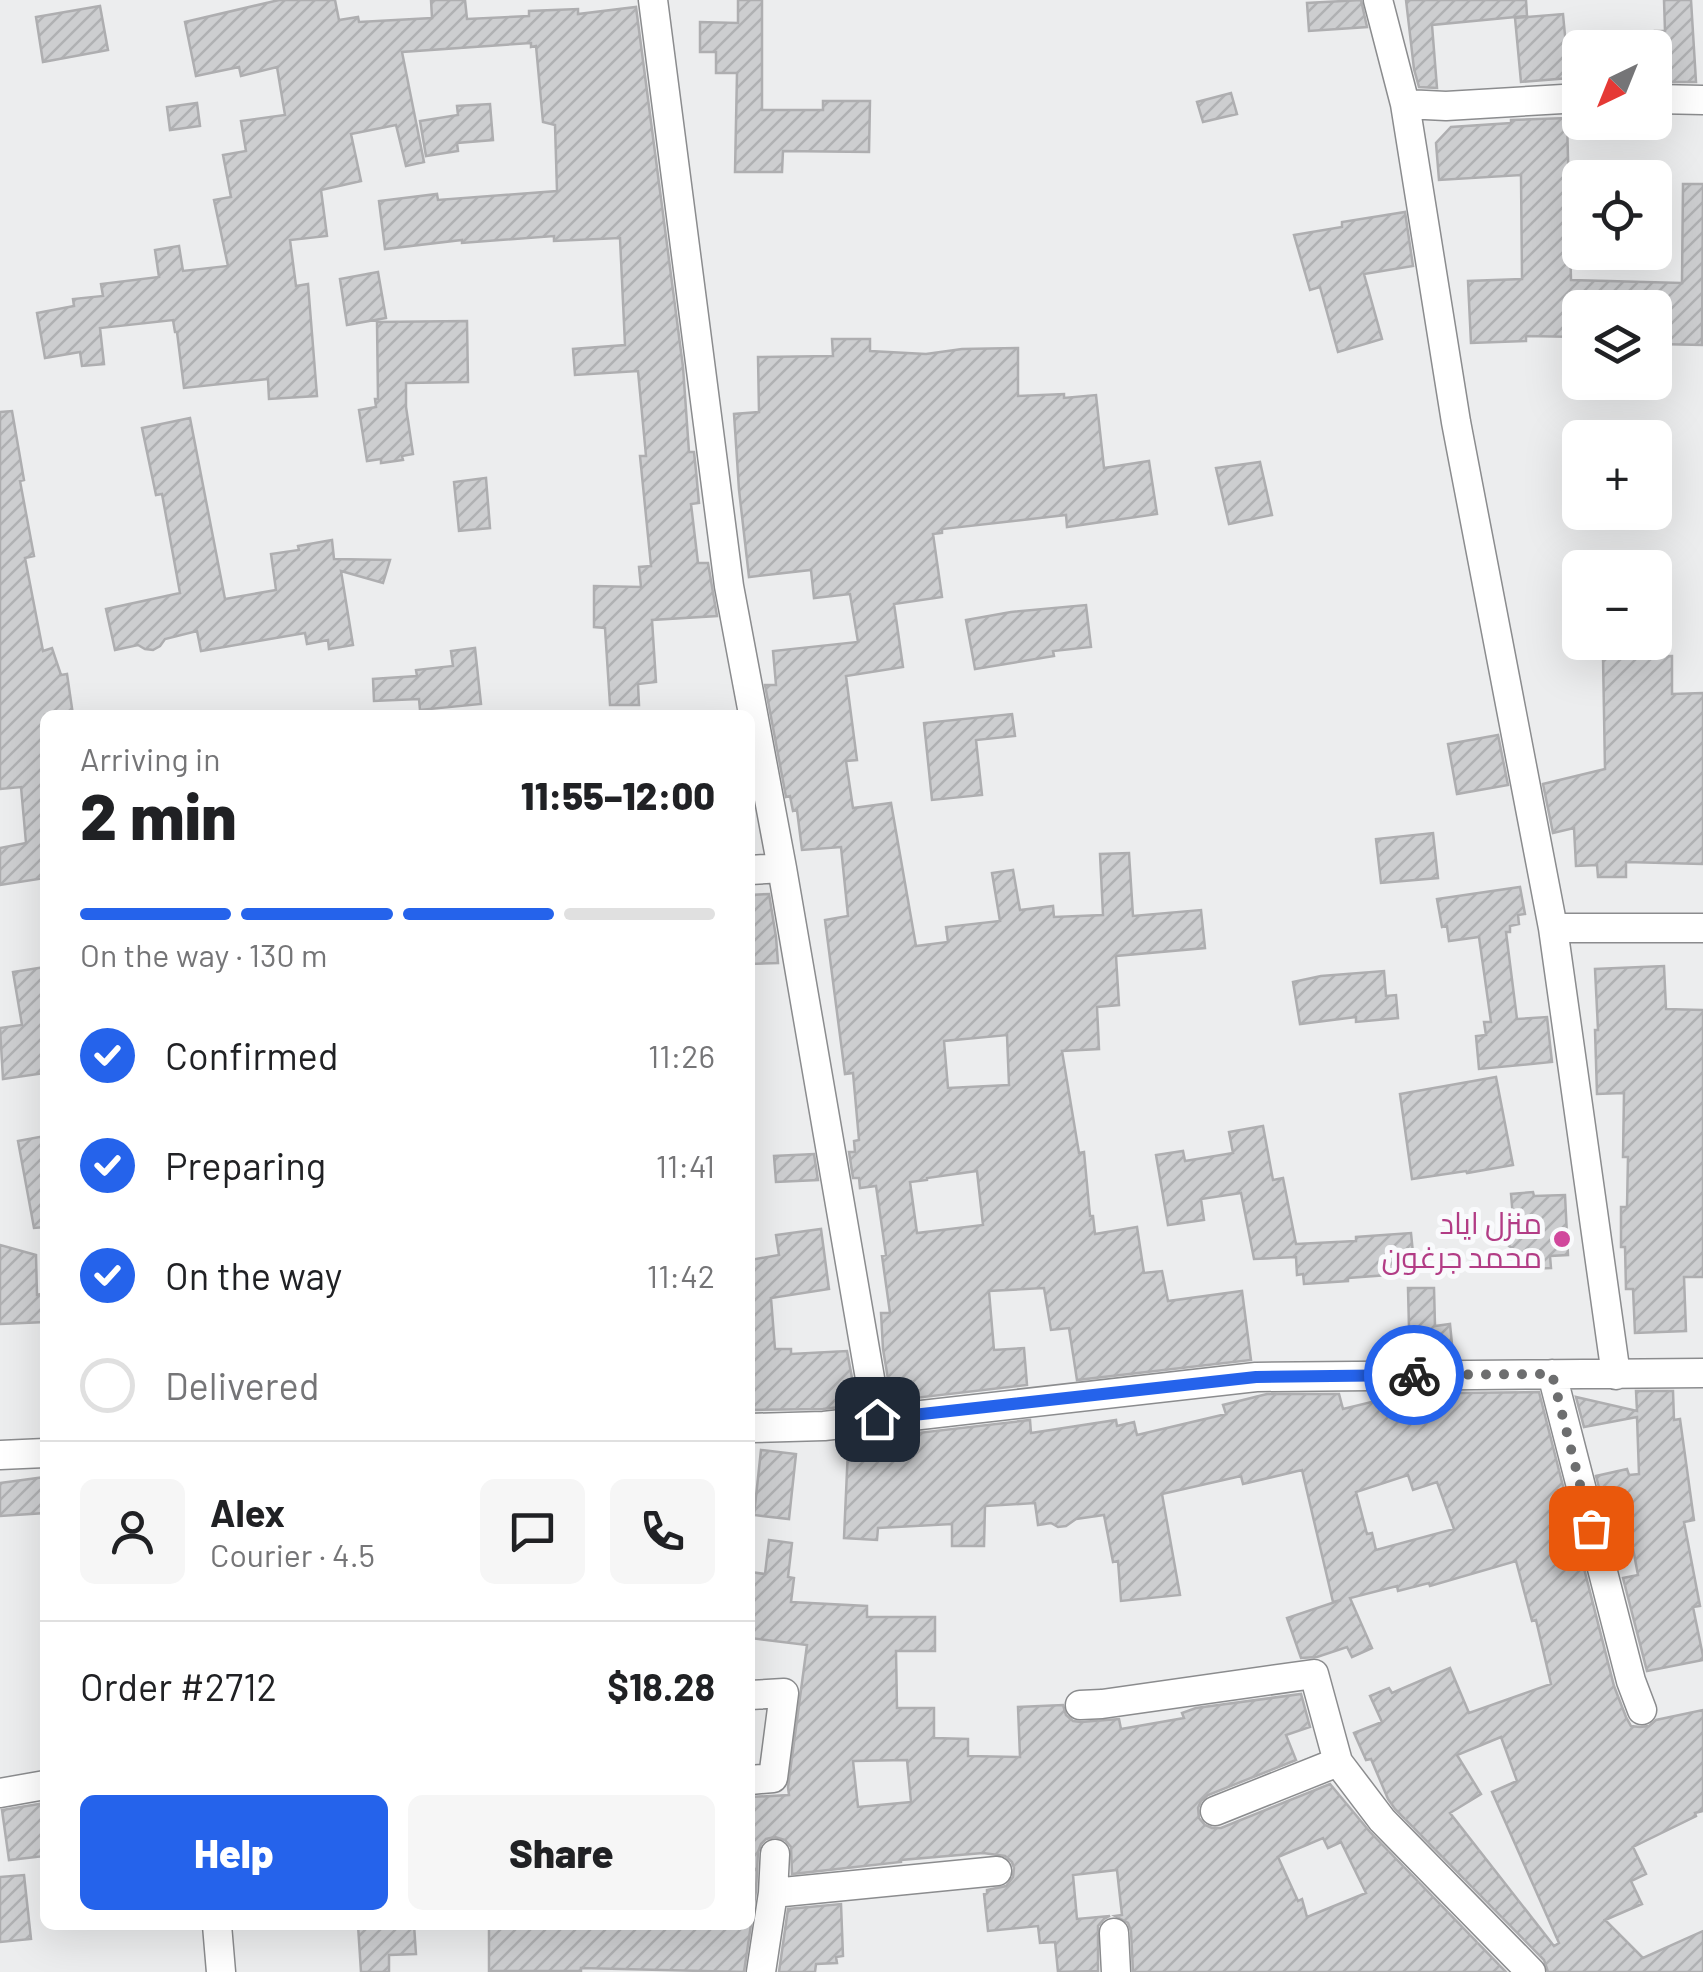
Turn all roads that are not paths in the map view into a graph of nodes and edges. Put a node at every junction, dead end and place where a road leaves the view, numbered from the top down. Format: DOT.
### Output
graph roads {
  1 [pos="653,0"];
  2 [pos="1378,0"];
  3 [pos="1562,99"];
  4 [pos="1672,99"];
  5 [pos="1703,100"];
  6 [pos="1405,104"];
  7 [pos="752,710"];
  8 [pos="755,724"];
  9 [pos="782,868"];
  10 [pos="755,870"];
  11 [pos="1554,928"];
  12 [pos="1703,928"];
  13 [pos="1703,1373"];
  14 [pos="1552,1374"];
  15 [pos="1616,1375"];
  16 [pos="877,1419"];
  17 [pos="755,1428"];
  18 [pos="40,1453"];
  19 [pos="0,1455"];
  20 [pos="755,1695"];
  21 [pos="1080,1704"];
  22 [pos="1642,1710"];
  23 [pos="1338,1762"];
  24 [pos="755,1780"];
  25 [pos="40,1786"];
  26 [pos="0,1793"];
  27 [pos="1215,1810"];
  28 [pos="775,1854"];
  29 [pos="997,1871"];
  30 [pos="773,1894"];
  31 [pos="217,1930"];
  32 [pos="1114,1933"];
  33 [pos="221,1972"];
  34 [pos="761,1972"];
  35 [pos="1116,1972"];
  36 [pos="1531,1972"];
  1 -- 7 [label="street"];
  2 -- 6 [label="street"];
  3 -- 6 [label="street"];
  4 -- 5 [label="street"];
  6 -- 11 [label="street"];
  8 -- 9 [label="street"];
  9 -- 10 [label="street"];
  9 -- 16 [label="street"];
  11 -- 12 [label="street"];
  11 -- 15 [label="street"];
  13 -- 15 [label="street"];
  14 -- 15 [label="street"];
  14 -- 16 [label="street"];
  14 -- 22 [label="street"];
  16 -- 17 [label="street"];
  18 -- 19 [label="street"];
  20 -- 24 [label="street"];
  21 -- 23 [label="street"];
  23 -- 27 [label="street"];
  23 -- 36 [label="street"];
  25 -- 26 [label="street"];
  28 -- 30 [label="street"];
  29 -- 30 [label="street"];
  30 -- 34 [label="street"];
  31 -- 33 [label="street"];
  32 -- 35 [label="street"];
}
